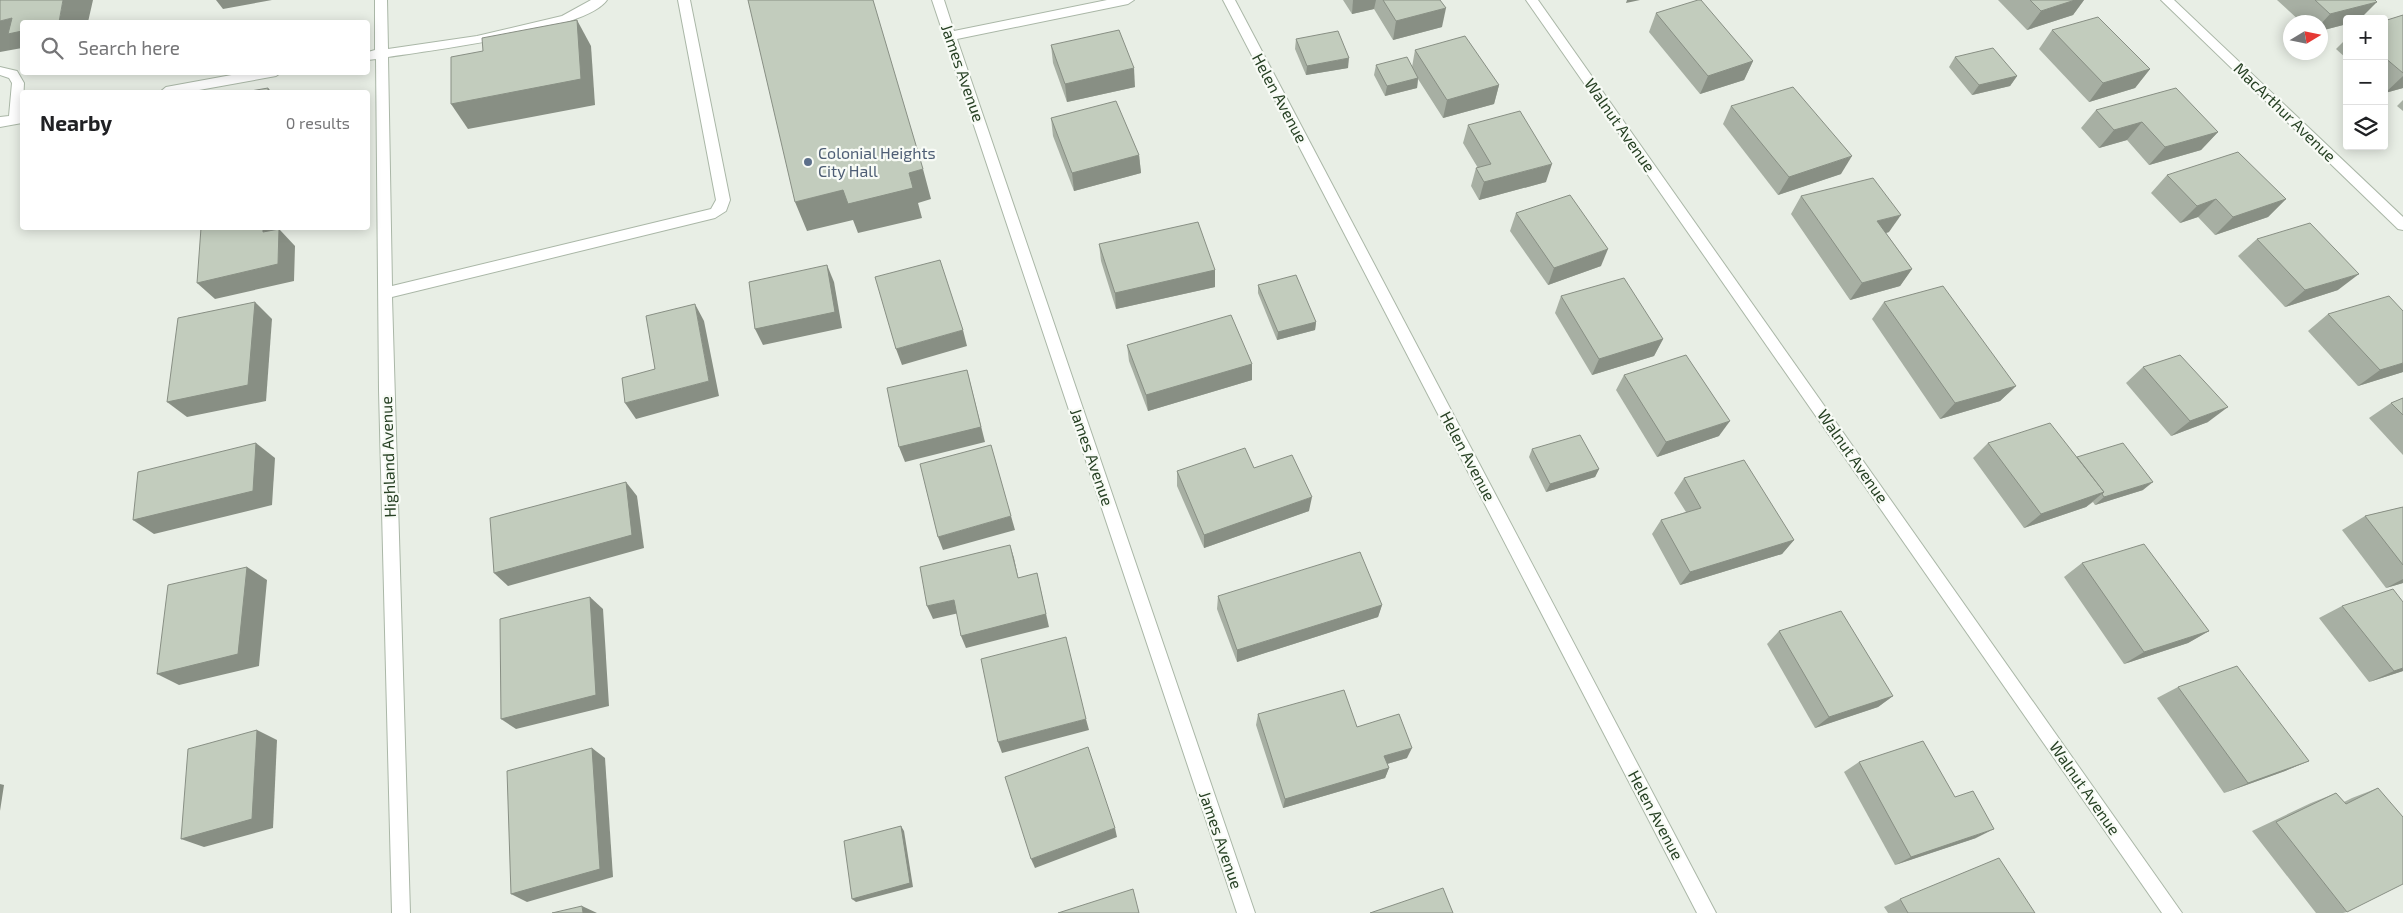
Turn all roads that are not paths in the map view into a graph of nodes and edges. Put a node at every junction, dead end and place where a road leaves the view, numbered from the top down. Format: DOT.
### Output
graph roads {
  1 [pos="381,0"];
  2 [pos="601,0"];
  3 [pos="684,0"];
  4 [pos="938,0"];
  5 [pos="1128,0"];
  6 [pos="1229,0"];
  7 [pos="1532,0"];
  8 [pos="2167,0"];
  9 [pos="950,36"];
  10 [pos="375,54"];
  11 [pos="0,71"];
  12 [pos="260,75"];
  13 [pos="177,90"];
  14 [pos="19,118"];
  15 [pos="0,122"];
  16 [pos="2403,225"];
  17 [pos="385,293"];
  18 [pos="401,913"];
  19 [pos="1246,913"];
  20 [pos="1707,913"];
  21 [pos="2173,913"];
  1 -- 10 [label="street, Highland Avenue"];
  2 -- 10 [label="street"];
  3 -- 17 [label="street"];
  4 -- 9 [label="street, James Avenue"];
  5 -- 9 [label="street"];
  6 -- 20 [label="street, Helen Avenue"];
  7 -- 21 [label="street, Walnut Avenue"];
  8 -- 16 [label="street, MacArthur Avenue"];
  9 -- 19 [label="street, James Avenue"];
  10 -- 17 [label="street, Highland Avenue"];
  11 -- 14 [label="street"];
  12 -- 13 [label="street"];
  14 -- 15 [label="street"];
  17 -- 18 [label="street, Highland Avenue"];
}
